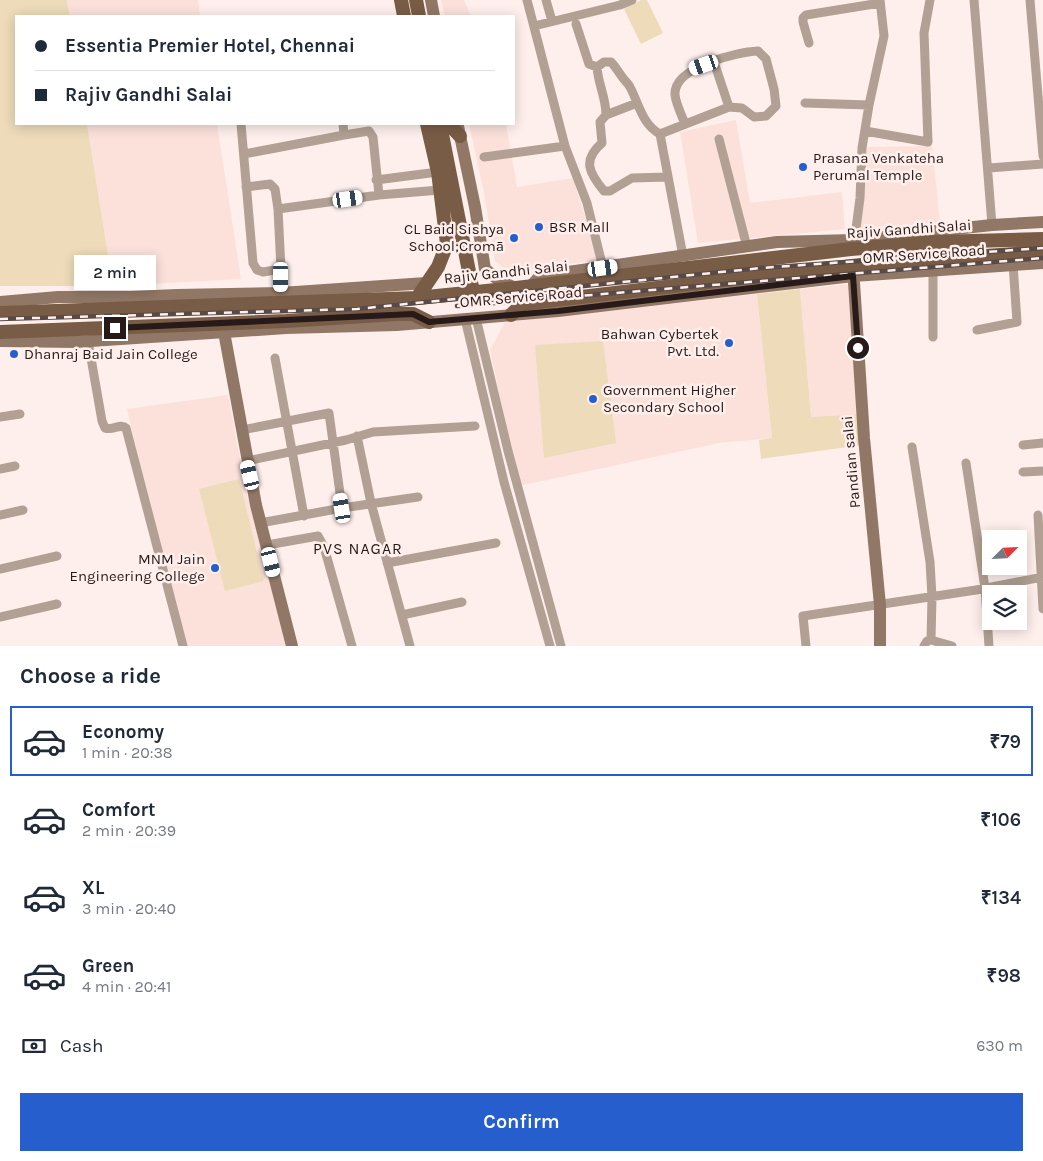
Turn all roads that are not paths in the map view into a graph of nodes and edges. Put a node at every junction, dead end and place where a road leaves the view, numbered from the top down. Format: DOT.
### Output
graph roads {
  1 [pos="401,0"];
  2 [pos="416,0"];
  3 [pos="431,0"];
  4 [pos="527,0"];
  5 [pos="546,0"];
  6 [pos="632,0"];
  7 [pos="930,0"];
  8 [pos="974,0"];
  9 [pos="1030,0"];
  10 [pos="880,2"];
  11 [pos="404,15"];
  12 [pos="419,15"];
  13 [pos="434,15"];
  14 [pos="552,21"];
  15 [pos="576,24"];
  16 [pos="534,26"];
  17 [pos="809,42"];
  18 [pos="714,62"];
  19 [pos="597,67"];
  20 [pos="638,103"];
  21 [pos="805,103"];
  22 [pos="869,105"];
  23 [pos="729,108"];
  24 [pos="606,114"];
  25 [pos="685,124"];
  26 [pos="241,125"];
  27 [pos="343,125"];
  28 [pos="427,125"];
  29 [pos="440,125"];
  30 [pos="459,130"];
  31 [pos="865,131"];
  32 [pos="660,134"];
  33 [pos="344,135"];
  34 [pos="719,139"];
  35 [pos="565,146"];
  36 [pos="244,154"];
  37 [pos="1043,156"];
  38 [pos="484,157"];
  39 [pos="1043,164"];
  40 [pos="989,168"];
  41 [pos="431,173"];
  42 [pos="668,177"];
  43 [pos="376,180"];
  44 [pos="246,187"];
  45 [pos="434,191"];
  46 [pos="379,195"];
  47 [pos="278,209"];
  48 [pos="1043,222"];
  49 [pos="992,225"];
  50 [pos="1043,239"];
  51 [pos="854,244"];
  52 [pos="747,247"];
  53 [pos="824,252"];
  54 [pos="683,256"];
  55 [pos="1039,257"];
  56 [pos="1013,264"];
  57 [pos="603,268"];
  58 [pos="281,269"];
  59 [pos="824,269"];
  60 [pos="933,270"];
  61 [pos="853,271"];
  62 [pos="426,283"];
  63 [pos="531,286"];
  64 [pos="516,288"];
  65 [pos="473,292"];
  66 [pos="281,293"];
  67 [pos="417,298"];
  68 [pos="0,302"];
  69 [pos="0,314"];
  70 [pos="510,315"];
  71 [pos="470,318"];
  72 [pos="429,322"];
  73 [pos="224,327"];
  74 [pos="978,330"];
  75 [pos="0,332"];
  76 [pos="933,337"];
  77 [pos="0,341"];
  78 [pos="88,341"];
  79 [pos="275,358"];
  80 [pos="20,414"];
  81 [pos="0,417"];
  82 [pos="286,422"];
  83 [pos="475,426"];
  84 [pos="242,430"];
  85 [pos="357,436"];
  86 [pos="332,443"];
  87 [pos="1043,443"];
  88 [pos="1023,445"];
  89 [pos="912,447"];
  90 [pos="292,451"];
  91 [pos="247,461"];
  92 [pos="966,463"];
  93 [pos="15,466"];
  94 [pos="0,469"];
  95 [pos="1043,471"];
  96 [pos="1023,472"];
  97 [pos="418,497"];
  98 [pos="371,503"];
  99 [pos="342,508"];
  100 [pos="24,510"];
  101 [pos="0,514"];
  102 [pos="1038,515"];
  103 [pos="304,516"];
  104 [pos="260,523"];
  105 [pos="496,543"];
  106 [pos="267,545"];
  107 [pos="57,556"];
  108 [pos="387,563"];
  109 [pos="0,569"];
  110 [pos="1042,577"];
  111 [pos="985,585"];
  112 [pos="1001,585"];
  113 [pos="982,589"];
  114 [pos="932,597"];
  115 [pos="462,602"];
  116 [pos="57,604"];
  117 [pos="880,605"];
  118 [pos="1043,609"];
  119 [pos="402,615"];
  120 [pos="0,617"];
  121 [pos="988,630"];
  122 [pos="928,643"];
  123 [pos="183,646"];
  124 [pos="292,646"];
  125 [pos="352,646"];
  126 [pos="410,646"];
  127 [pos="550,646"];
  128 [pos="561,646"];
  129 [pos="806,646"];
  130 [pos="880,646"];
  131 [pos="952,646"];
  132 [pos="989,646"];
  1 -- 11 [label="main road"];
  2 -- 12 [label="main road"];
  3 -- 13 [label="street"];
  4 -- 16 [label="street"];
  5 -- 14 [label="street"];
  6 -- 14 [label="street"];
  7 -- 31 [label="street"];
  8 -- 40 [label="street"];
  9 -- 37 [label="street"];
  10 -- 17 [label="street"];
  10 -- 22 [label="street"];
  14 -- 16 [label="street"];
  15 -- 19 [label="street"];
  16 -- 35 [label="street"];
  18 -- 23 [label="street"];
  18 -- 23 [label="street"];
  18 -- 25 [label="street"];
  19 -- 20 [label="street"];
  19 -- 24 [label="street"];
  20 -- 24 [label="street"];
  20 -- 32 [label="street"];
  21 -- 22 [label="street"];
  22 -- 31 [label="street"];
  23 -- 25 [label="street"];
  24 -- 42 [label="street"];
  25 -- 32 [label="street"];
  26 -- 36 [label="street"];
  27 -- 33 [label="street"];
  28 -- 41 [label="main road"];
  29 -- 65 [label="main road"];
  30 -- 64 [label="street"];
  31 -- 51 [label="street"];
  32 -- 42 [label="street"];
  33 -- 36 [label="street"];
  33 -- 43 [label="street"];
  34 -- 52 [label="street"];
  35 -- 38 [label="street"];
  35 -- 57 [label="street"];
  36 -- 44 [label="street"];
  39 -- 40 [label="street"];
  40 -- 49 [label="street"];
  41 -- 43 [label="street"];
  41 -- 45 [label="main road"];
  42 -- 54 [label="street"];
  43 -- 46 [label="street"];
  44 -- 47 [label="street"];
  44 -- 58 [label="street"];
  45 -- 46 [label="street"];
  45 -- 62 [label="main road"];
  46 -- 47 [label="street"];
  47 -- 58 [label="street"];
  48 -- 49 [label="street"];
  49 -- 51 [label="street"];
  50 -- 51 [label="main road, Rajiv Gandhi Salai"];
  51 -- 52 [label="street"];
  51 -- 53 [label="main road, Rajiv Gandhi Salai"];
  52 -- 54 [label="street"];
  53 -- 59 [label="main road"];
  53 -- 63 [label="main road, Rajiv Gandhi Salai"];
  54 -- 57 [label="street"];
  55 -- 56 [label="street, OMR Service Road"];
  55 -- 61 [label="main road"];
  56 -- 60 [label="street, OMR Service Road"];
  56 -- 74 [label="street"];
  57 -- 63 [label="street"];
  58 -- 66 [label="street"];
  59 -- 61 [label="main road"];
  59 -- 70 [label="main road"];
  60 -- 61 [label="street, OMR Service Road"];
  60 -- 76 [label="street"];
  61 -- 70 [label="street, OMR Service Road"];
  61 -- 117 [label="street, Pandian salai"];
  62 -- 66 [label="street"];
  62 -- 67 [label="main road"];
  63 -- 64 [label="main road, Rajiv Gandhi Salai"];
  64 -- 65 [label="main road, Rajiv Gandhi Salai"];
  65 -- 67 [label="main road, Rajiv Gandhi Salai"];
  66 -- 68 [label="street"];
  67 -- 69 [label="main road, Rajiv Gandhi Salai"];
  70 -- 71 [label="street, OMR Service Road"];
  71 -- 72 [label="street, OMR Service Road"];
  71 -- 127 [label="street"];
  71 -- 128 [label="street"];
  72 -- 73 [label="street, OMR Service Road"];
  72 -- 73 [label="main road"];
  73 -- 75 [label="main road"];
  73 -- 78 [label="street, OMR Service Road"];
  73 -- 84 [label="street"];
  77 -- 78 [label="street, OMR Service Road"];
  78 -- 123 [label="street"];
  79 -- 82 [label="street"];
  80 -- 81 [label="street"];
  82 -- 84 [label="street"];
  82 -- 86 [label="street"];
  82 -- 90 [label="street"];
  83 -- 85 [label="street"];
  84 -- 91 [label="street"];
  85 -- 86 [label="street"];
  85 -- 98 [label="street"];
  86 -- 90 [label="street"];
  86 -- 99 [label="street"];
  87 -- 88 [label="street"];
  89 -- 114 [label="street"];
  90 -- 91 [label="street"];
  90 -- 103 [label="street"];
  91 -- 104 [label="street"];
  92 -- 111 [label="street"];
  93 -- 94 [label="street"];
  95 -- 96 [label="street"];
  97 -- 98 [label="street"];
  98 -- 99 [label="street"];
  98 -- 108 [label="street"];
  99 -- 103 [label="street"];
  100 -- 101 [label="street"];
  102 -- 110 [label="street"];
  103 -- 104 [label="street"];
  104 -- 106 [label="street"];
  105 -- 108 [label="street"];
  106 -- 124 [label="street"];
  106 -- 125 [label="street"];
  107 -- 109 [label="street"];
  108 -- 119 [label="street"];
  110 -- 112 [label="street"];
  110 -- 118 [label="street"];
  113 -- 114 [label="street"];
  114 -- 117 [label="street"];
  114 -- 122 [label="street"];
  115 -- 119 [label="street"];
  116 -- 120 [label="street"];
  117 -- 129 [label="street"];
  117 -- 130 [label="street, Pandian salai"];
  119 -- 126 [label="street"];
  121 -- 132 [label="street"];
  122 -- 131 [label="street"];
}
